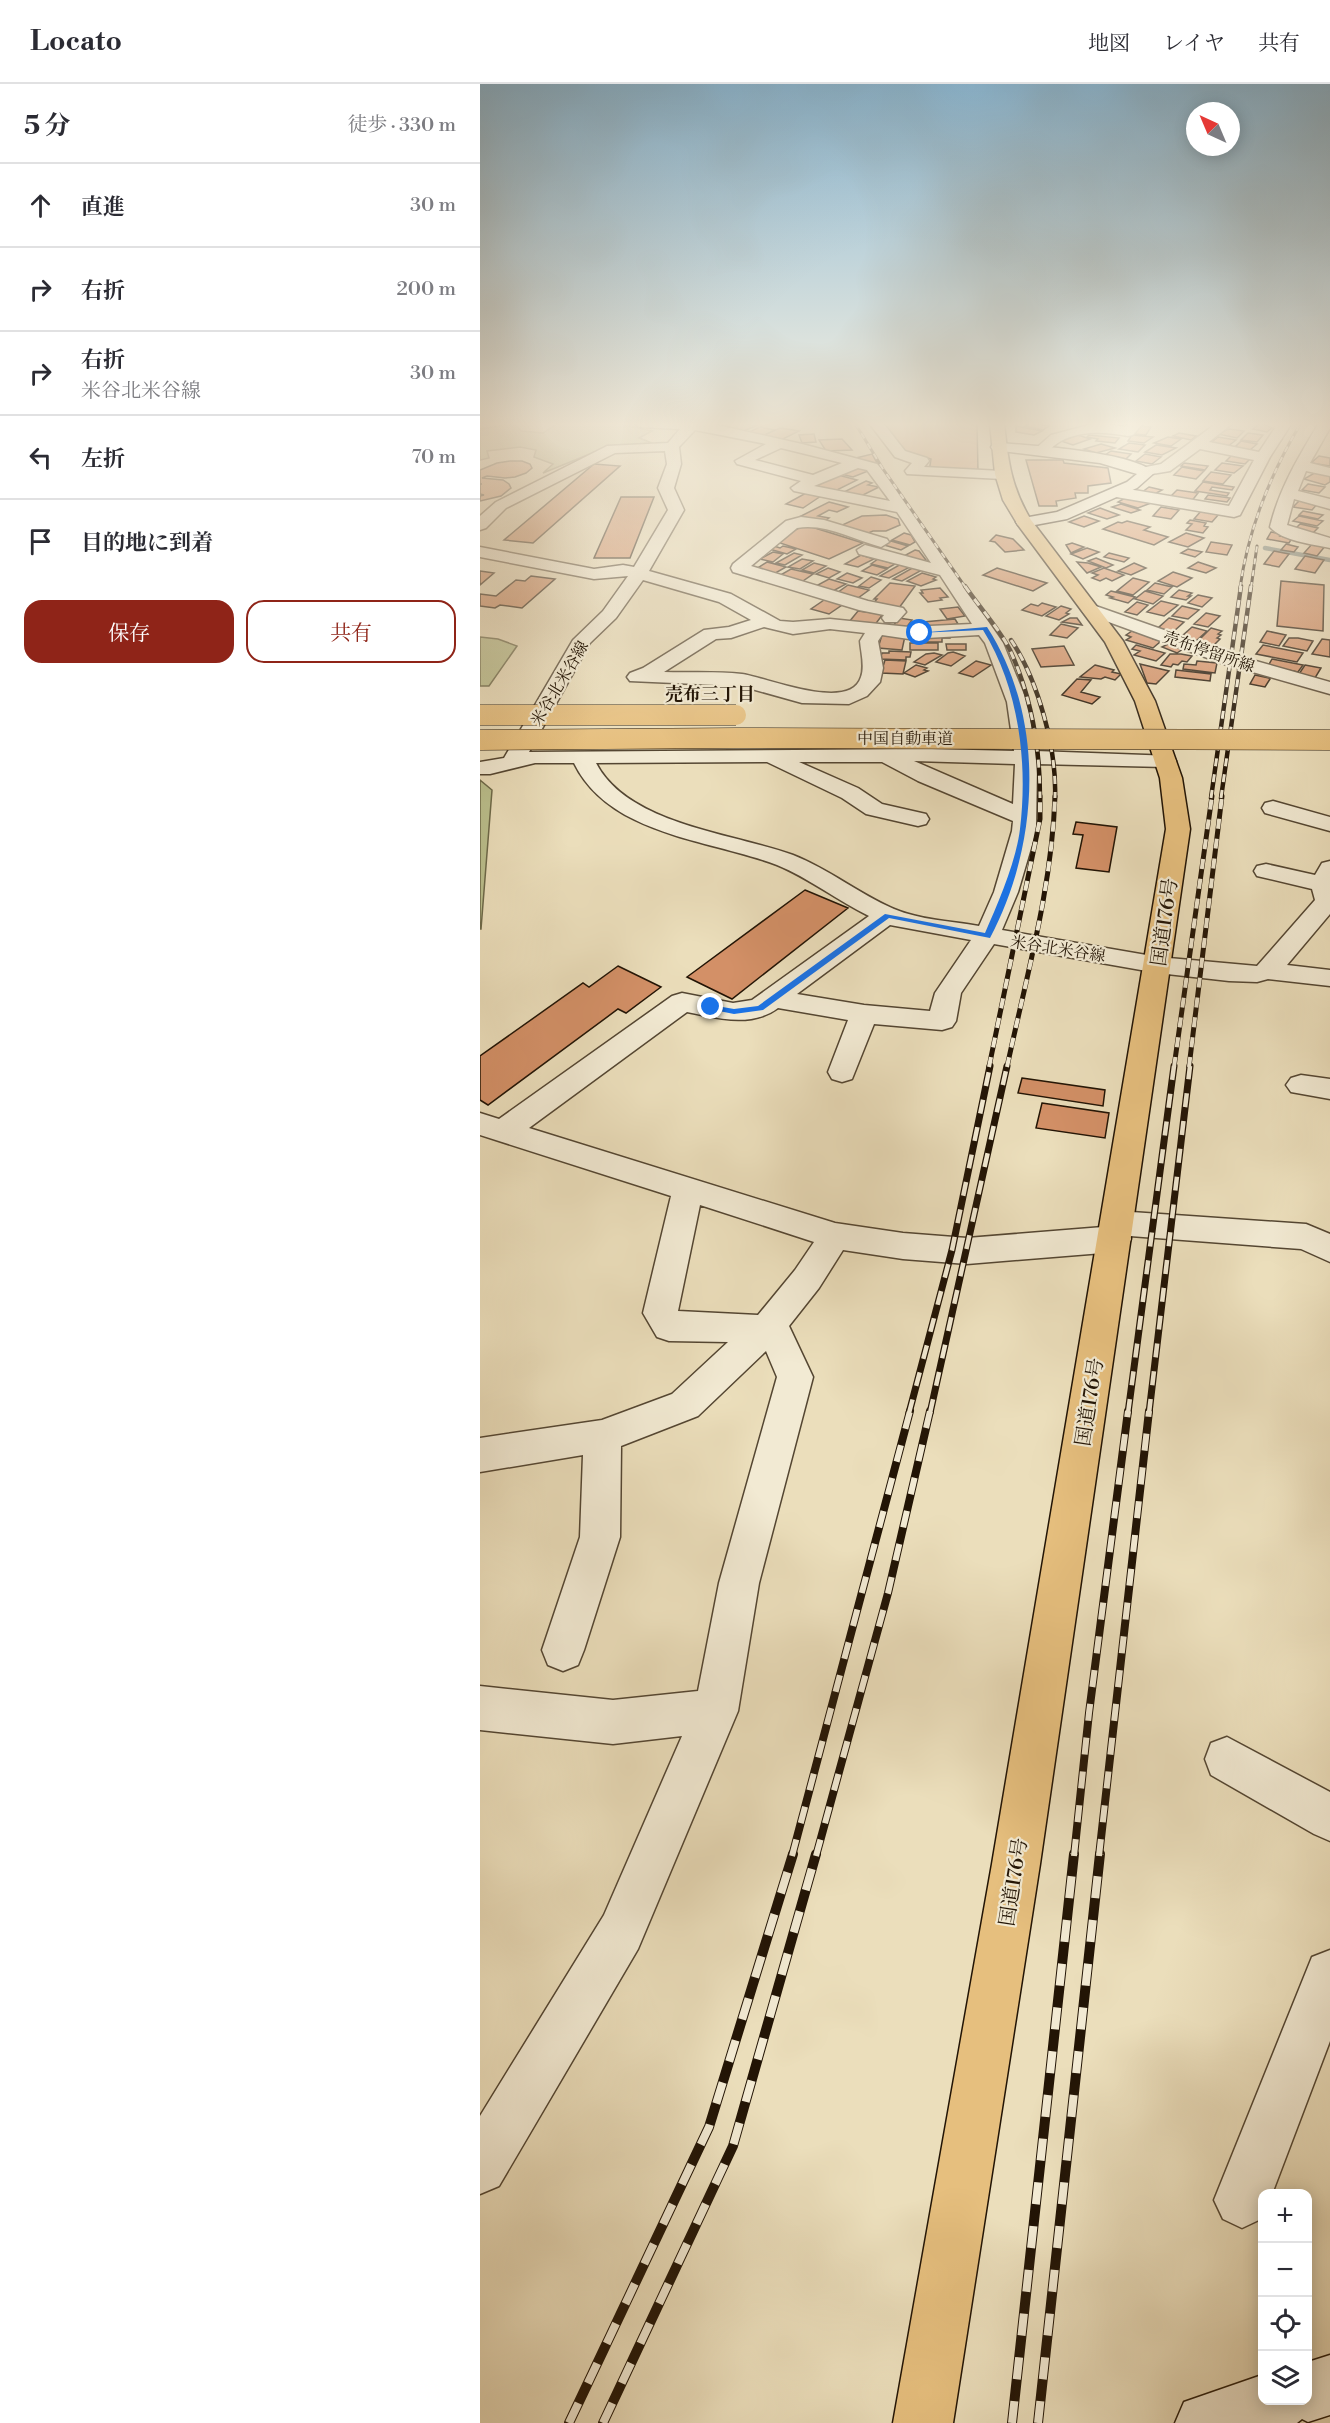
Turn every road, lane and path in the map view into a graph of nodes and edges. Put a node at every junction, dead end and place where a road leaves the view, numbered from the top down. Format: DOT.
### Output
graph roads {
  1 [pos="663,532"];
  2 [pos="782,532"];
  3 [pos="848,532"];
  4 [pos="901,532"];
  5 [pos="918,532"];
  6 [pos="1032,532"];
  7 [pos="1291,532"];
  8 [pos="881,542"];
  9 [pos="1330,543"];
  10 [pos="480,552"];
  11 [pos="947,572"];
  12 [pos="639,574"];
  13 [pos="1090,609"];
  14 [pos="768,620"];
  15 [pos="985,628"];
  16 [pos="879,630"];
  17 [pos="1330,688"];
  18 [pos="480,714"];
  19 [pos="755,715"];
  20 [pos="791,715"];
  21 [pos="863,715"];
  22 [pos="995,716"];
  23 [pos="1043,716"];
  24 [pos="1126,716"];
  25 [pos="1174,716"];
  26 [pos="480,740"];
  27 [pos="1330,740"];
  28 [pos="765,755"];
  29 [pos="886,756"];
  30 [pos="1026,757"];
  31 [pos="582,758"];
  32 [pos="1165,760"];
  33 [pos="512,763"];
  34 [pos="480,768"];
  35 [pos="1274,808"];
  36 [pos="1024,817"];
  37 [pos="918,819"];
  38 [pos="1330,825"];
  39 [pos="1266,871"];
  40 [pos="1328,880"];
  41 [pos="887,915"];
  42 [pos="987,936"];
  43 [pos="1158,965"];
  44 [pos="1268,971"];
  45 [pos="1330,978"];
  46 [pos="776,999"];
  47 [pos="864,1014"];
  48 [pos="842,1072"];
  49 [pos="1301,1084"];
  50 [pos="1330,1089"];
  51 [pos="492,1128"];
  52 [pos="688,1190"];
  53 [pos="1116,1231"];
  54 [pos="835,1236"];
  55 [pos="1328,1246"];
  56 [pos="768,1327"];
  57 [pos="602,1436"];
  58 [pos="480,1455"];
  59 [pos="563,1650"];
  60 [pos="480,1708"];
  61 [pos="716,1711"];
  62 [pos="1227,1759"];
  63 [pos="1330,1818"];
  64 [pos="1330,1975"];
  65 [pos="480,2167"];
  66 [pos="1242,2200"];
  67 [pos="1330,2385"];
  68 [pos="1312,2391"];
  69 [pos="1264,2405"];
  70 [pos="923,2423"];
  71 [pos="1205,2423"];
  1 -- 12 [label="street, 米谷北米谷線"];
  2 -- 16 [label="street"];
  3 -- 8 [label="street"];
  4 -- 8 [label="street"];
  5 -- 11 [label="street"];
  6 -- 13 [label="highway, 国道176号"];
  7 -- 9 [label="street"];
  8 -- 11 [label="street"];
  10 -- 12 [label="street"];
  11 -- 15 [label="street"];
  12 -- 14 [label="street"];
  12 -- 33 [label="street, 米谷北米谷線"];
  13 -- 17 [label="street, 売布停留所線"];
  13 -- 32 [label="highway, 国道176号"];
  14 -- 16 [label="street"];
  14 -- 16 [label="street"];
  15 -- 16 [label="street"];
  15 -- 30 [label="street"];
  18 -- 19 [label="highway, bridge"];
  20 -- 21 [label="highway, 中国自動車道"];
  22 -- 23 [label="highway"];
  24 -- 25 [label="highway"];
  26 -- 27 [label="highway, 中国自動車道, bridge"];
  28 -- 29 [label="street"];
  28 -- 31 [label="street"];
  28 -- 37 [label="street"];
  29 -- 30 [label="street"];
  29 -- 36 [label="street"];
  30 -- 32 [label="street"];
  30 -- 36 [label="street"];
  31 -- 33 [label="street"];
  31 -- 41 [label="street, 米谷北米谷線"];
  32 -- 43 [label="highway, 国道176号"];
  33 -- 34 [label="street"];
  35 -- 38 [label="street"];
  36 -- 42 [label="street"];
  39 -- 40 [label="street"];
  40 -- 44 [label="street"];
  41 -- 42 [label="street, 米谷北米谷線"];
  41 -- 46 [label="street"];
  42 -- 43 [label="street, 米谷北米谷線"];
  42 -- 47 [label="street"];
  43 -- 44 [label="street, 米谷北米谷線"];
  43 -- 53 [label="highway, 国道176号"];
  44 -- 45 [label="street, 米谷北米谷線"];
  46 -- 47 [label="street"];
  46 -- 51 [label="street"];
  47 -- 48 [label="street"];
  49 -- 50 [label="street"];
  51 -- 52 [label="street"];
  52 -- 54 [label="street"];
  52 -- 56 [label="street"];
  53 -- 54 [label="street"];
  53 -- 55 [label="street"];
  53 -- 70 [label="highway, 国道176号"];
  54 -- 56 [label="street"];
  56 -- 57 [label="street"];
  56 -- 61 [label="street"];
  57 -- 58 [label="street"];
  57 -- 59 [label="street"];
  60 -- 61 [label="street"];
  61 -- 65 [label="street"];
  62 -- 63 [label="street"];
  64 -- 66 [label="street"];
  67 -- 68 [label="street"];
  69 -- 71 [label="street"];
}
